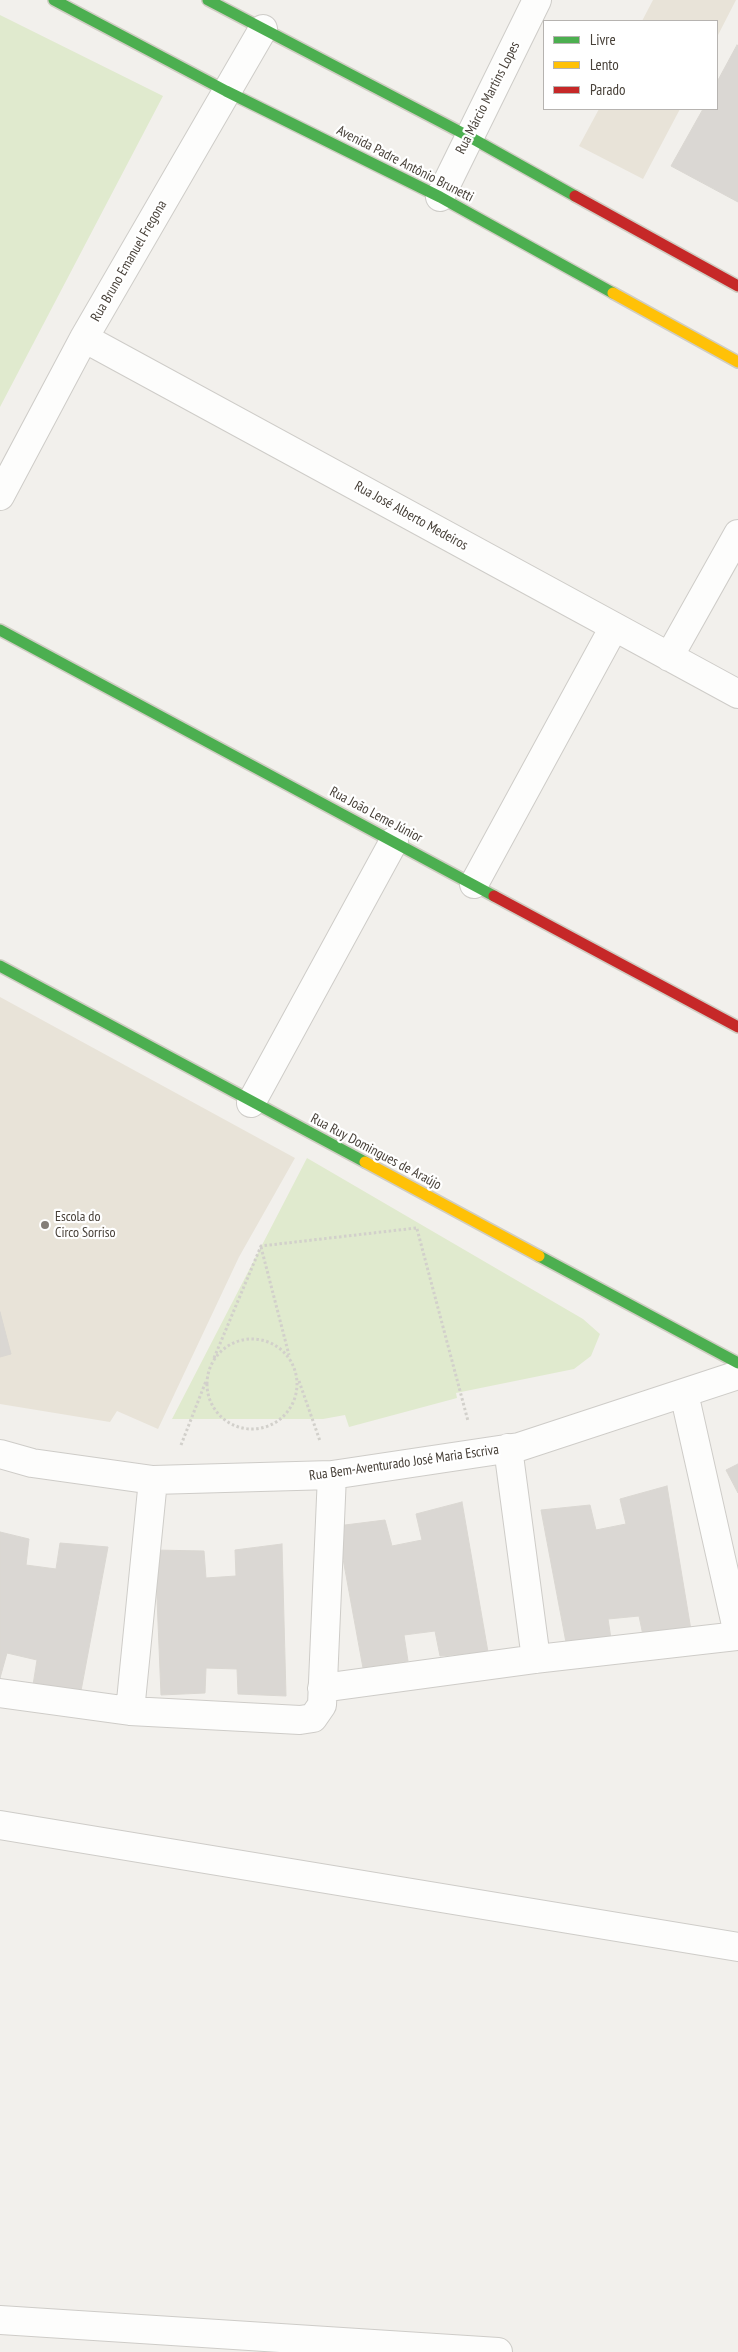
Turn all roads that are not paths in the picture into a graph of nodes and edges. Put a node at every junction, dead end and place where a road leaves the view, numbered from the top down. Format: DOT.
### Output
graph roads {
  1 [pos="54,0"];
  2 [pos="208,0"];
  3 [pos="537,0"];
  4 [pos="263,29"];
  5 [pos="226,91"];
  6 [pos="468,136"];
  7 [pos="440,197"];
  8 [pos="738,286"];
  9 [pos="84,338"];
  10 [pos="738,362"];
  11 [pos="0,496"];
  12 [pos="738,534"];
  13 [pos="614,627"];
  14 [pos="0,630"];
  15 [pos="669,657"];
  16 [pos="738,694"];
  17 [pos="394,841"];
  18 [pos="474,884"];
  19 [pos="0,966"];
  20 [pos="738,1027"];
  21 [pos="252,1103"];
  22 [pos="738,1363"];
  23 [pos="738,1376"];
  24 [pos="684,1393"];
  25 [pos="508,1448"];
  26 [pos="0,1454"];
  27 [pos="332,1475"];
  28 [pos="160,1480"];
  29 [pos="738,1635"];
  30 [pos="536,1659"];
  31 [pos="322,1688"];
  32 [pos="0,1694"];
  33 [pos="130,1711"];
  34 [pos="0,1825"];
  35 [pos="738,1947"];
  36 [pos="0,2320"];
  37 [pos="498,2352"];
  1 -- 5 [label="street, Avenida Padre Antônio Brunetti"];
  2 -- 4 [label="street"];
  3 -- 6 [label="street, Rua Márcio Martins Lopes"];
  4 -- 5 [label="street, Rua Bruno Emanuel Fregona"];
  4 -- 6 [label="street"];
  5 -- 7 [label="street, Avenida Padre Antônio Brunetti"];
  5 -- 9 [label="street, Rua Bruno Emanuel Fregona"];
  6 -- 7 [label="street, Rua Márcio Martins Lopes"];
  6 -- 8 [label="street"];
  7 -- 10 [label="street, Avenida Padre Antônio Brunetti"];
  9 -- 11 [label="street, Rua Bruno Emanuel Fregona"];
  9 -- 13 [label="street, Rua José Alberto Medeiros"];
  12 -- 15 [label="street"];
  13 -- 15 [label="street, Rua José Alberto Medeiros"];
  13 -- 18 [label="street"];
  14 -- 17 [label="street, Rua João Leme Júnior"];
  15 -- 16 [label="street, Rua José Alberto Medeiros"];
  17 -- 18 [label="street, Rua João Leme Júnior"];
  17 -- 21 [label="street"];
  18 -- 20 [label="street, Rua João Leme Júnior"];
  19 -- 21 [label="street, Rua Ruy Domingues de Araújo"];
  21 -- 22 [label="street, Rua Ruy Domingues de Araújo"];
  23 -- 24 [label="street, Rua Bem-Aventurado José Maria Escriva"];
  24 -- 25 [label="street, Rua Bem-Aventurado José Maria Escriva"];
  24 -- 29 [label="street"];
  25 -- 27 [label="street, Rua Bem-Aventurado José Maria Escriva"];
  25 -- 30 [label="street"];
  26 -- 28 [label="street, Rua Bem-Aventurado José Maria Escriva"];
  27 -- 28 [label="street, Rua Bem-Aventurado José Maria Escriva"];
  27 -- 31 [label="street"];
  28 -- 33 [label="street"];
  29 -- 30 [label="street"];
  30 -- 31 [label="street"];
  31 -- 33 [label="street"];
  32 -- 33 [label="street"];
  34 -- 35 [label="street"];
  36 -- 37 [label="street"];
}
